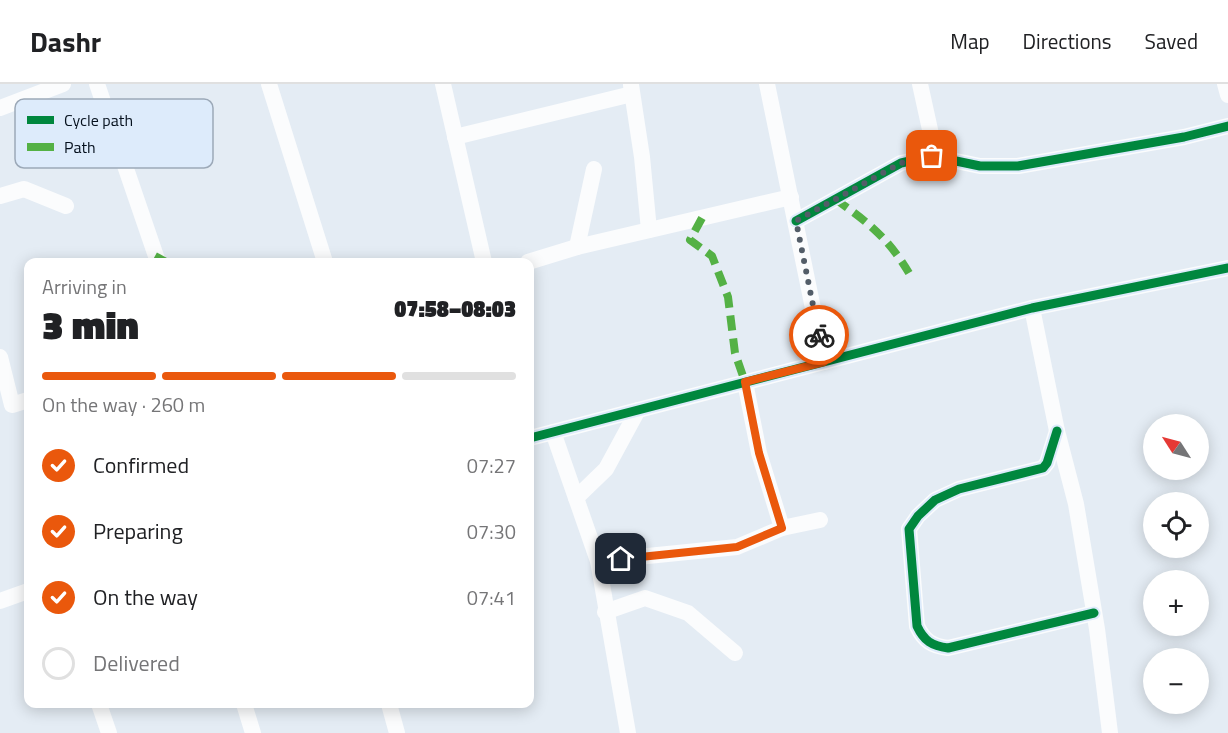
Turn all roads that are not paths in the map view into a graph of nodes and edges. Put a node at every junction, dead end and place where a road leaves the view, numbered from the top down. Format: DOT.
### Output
graph roads {
  1 [pos="63,84"];
  2 [pos="97,84"];
  3 [pos="269,84"];
  4 [pos="443,84"];
  5 [pos="767,84"];
  6 [pos="920,84"];
  7 [pos="1225,84"];
  8 [pos="632,89"];
  9 [pos="1228,95"];
  10 [pos="24,99"];
  11 [pos="102,99"];
  12 [pos="15,102"];
  13 [pos="0,108"];
  14 [pos="1228,126"];
  15 [pos="455,137"];
  16 [pos="936,157"];
  17 [pos="126,168"];
  18 [pos="594,169"];
  19 [pos="0,196"];
  20 [pos="790,197"];
  21 [pos="66,206"];
  22 [pos="796,221"];
  23 [pos="649,230"];
  24 [pos="577,247"];
  25 [pos="157,258"];
  26 [pos="324,258"];
  27 [pos="483,258"];
  28 [pos="534,260"];
  29 [pos="1228,268"];
  30 [pos="1032,308"];
  31 [pos="0,357"];
  32 [pos="824,362"];
  33 [pos="745,382"];
  34 [pos="14,405"];
  35 [pos="638,410"];
  36 [pos="1057,431"];
  37 [pos="553,432"];
  38 [pos="534,437"];
  39 [pos="576,498"];
  40 [pos="820,520"];
  41 [pos="782,528"];
  42 [pos="598,561"];
  43 [pos="24,592"];
  44 [pos="0,601"];
  45 [pos="605,612"];
  46 [pos="1094,613"];
  47 [pos="735,653"];
  48 [pos="100,708"];
  49 [pos="245,708"];
  50 [pos="390,708"];
  51 [pos="109,733"];
  52 [pos="253,733"];
  53 [pos="397,733"];
  54 [pos="628,733"];
  55 [pos="1110,733"];
  1 -- 10 [label="street"];
  2 -- 11 [label="street"];
  3 -- 26 [label="street"];
  4 -- 15 [label="street"];
  5 -- 20 [label="street"];
  6 -- 16 [label="street"];
  7 -- 9 [label="street"];
  8 -- 15 [label="street"];
  8 -- 23 [label="street"];
  12 -- 13 [label="street"];
  14 -- 16 [label="street"];
  15 -- 27 [label="street"];
  16 -- 22 [label="street"];
  17 -- 25 [label="street"];
  18 -- 24 [label="street"];
  19 -- 21 [label="street"];
  20 -- 22 [label="street"];
  20 -- 23 [label="street"];
  22 -- 32 [label="street"];
  23 -- 24 [label="street"];
  24 -- 28 [label="street"];
  29 -- 30 [label="street"];
  30 -- 32 [label="street"];
  30 -- 36 [label="street"];
  31 -- 34 [label="street"];
  32 -- 33 [label="street"];
  33 -- 35 [label="street"];
  33 -- 41 [label="street"];
  35 -- 37 [label="street"];
  35 -- 39 [label="street"];
  36 -- 46 [label="street"];
  36 -- 46 [label="street"];
  37 -- 38 [label="street"];
  37 -- 39 [label="street"];
  39 -- 42 [label="street"];
  40 -- 41 [label="street"];
  41 -- 42 [label="street"];
  42 -- 45 [label="street"];
  43 -- 44 [label="street"];
  45 -- 47 [label="street"];
  45 -- 54 [label="street"];
  46 -- 55 [label="street"];
  48 -- 51 [label="street"];
  49 -- 52 [label="street"];
  50 -- 53 [label="street"];
}
